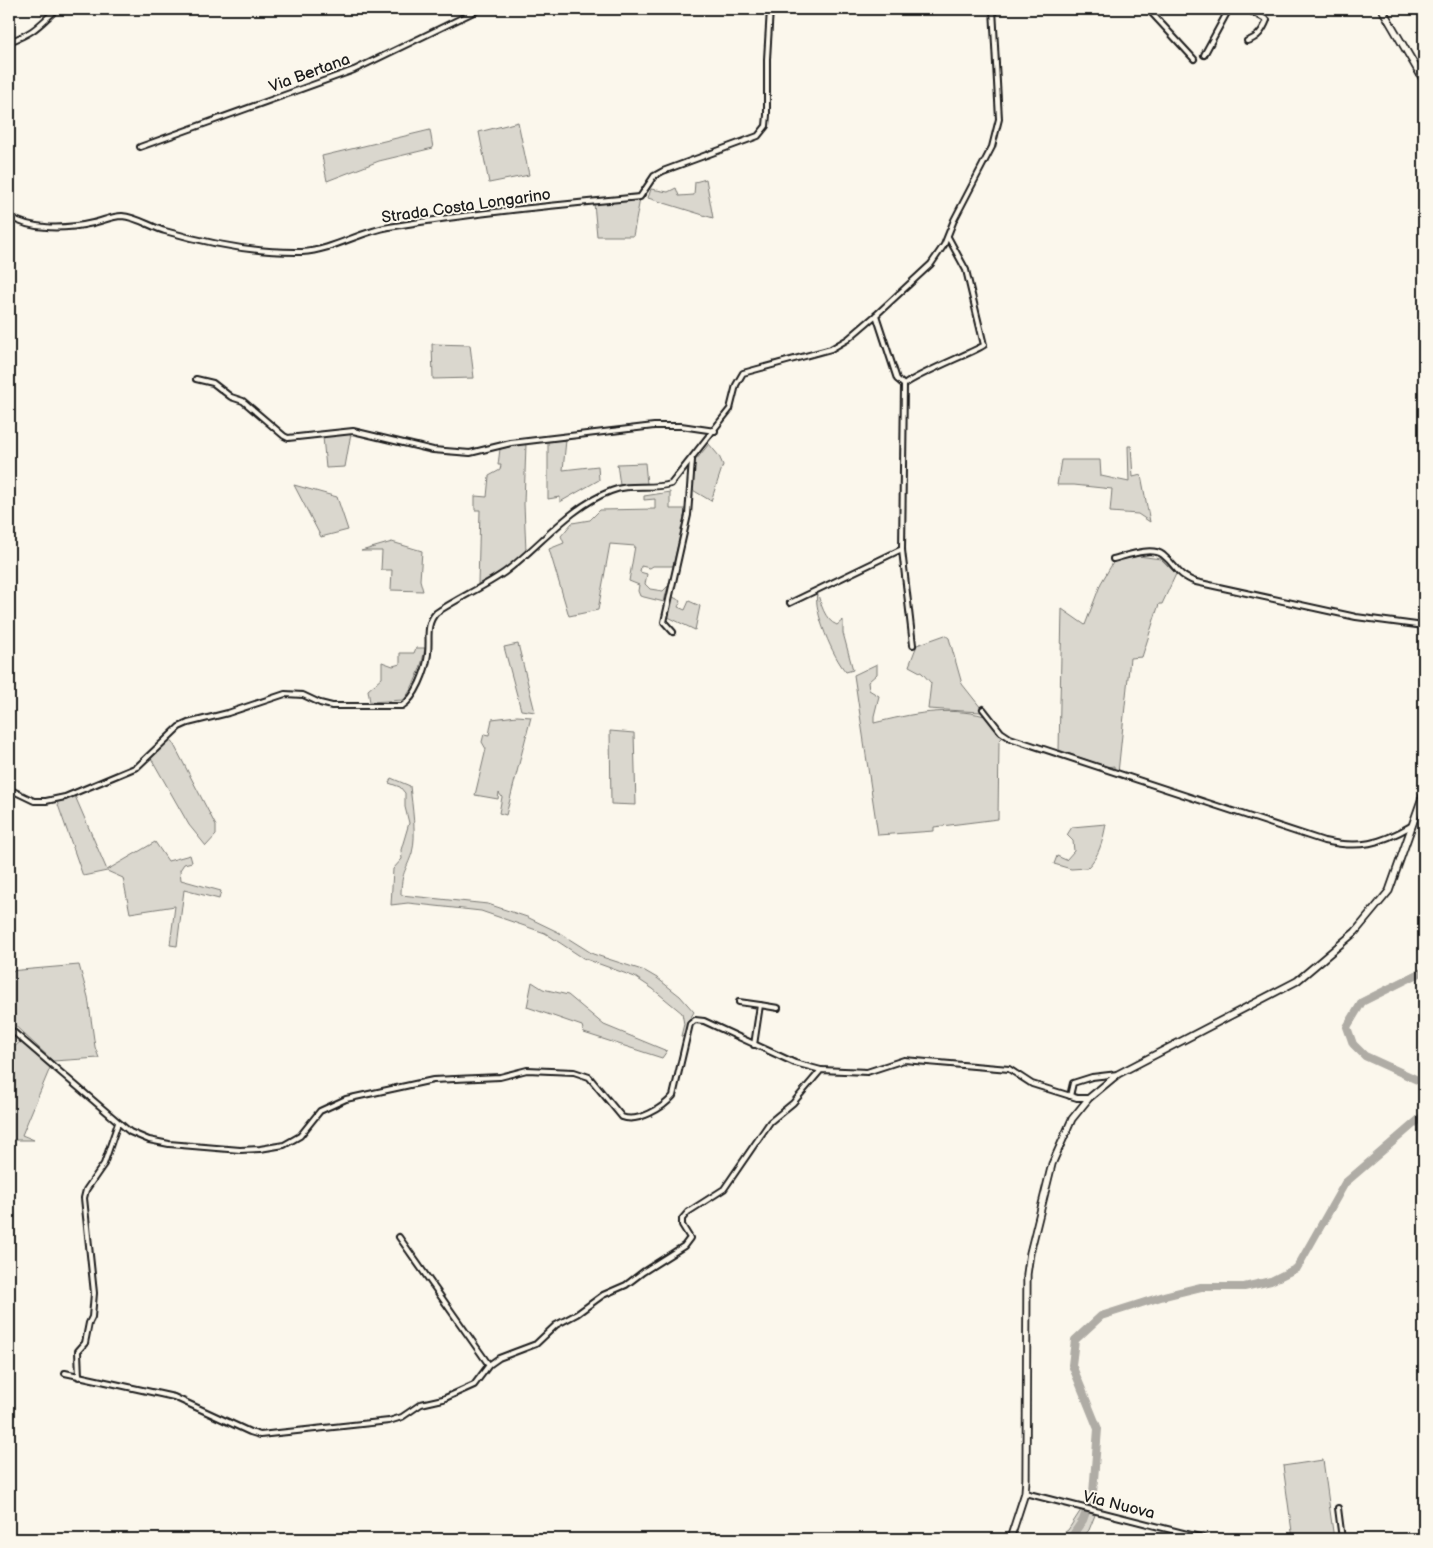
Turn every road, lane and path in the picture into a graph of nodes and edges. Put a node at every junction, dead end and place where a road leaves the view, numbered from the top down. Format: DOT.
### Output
graph roads {
  1 [pos="57,9"];
  2 [pos="480,9"];
  3 [pos="770,9"];
  4 [pos="993,9"];
  5 [pos="1148,9"];
  6 [pos="1229,9"];
  7 [pos="1247,9"];
  8 [pos="1382,9"];
  9 [pos="1247,41"];
  10 [pos="9,42"];
  11 [pos="1204,55"];
  12 [pos="1194,59"];
  13 [pos="1424,80"];
  14 [pos="140,147"];
  15 [pos="9,216"];
  16 [pos="948,237"];
  17 [pos="876,315"];
  18 [pos="196,379"];
  19 [pos="904,385"];
  20 [pos="715,431"];
  21 [pos="692,460"];
  22 [pos="902,549"];
  23 [pos="1113,560"];
  24 [pos="790,603"];
  25 [pos="1424,626"];
  26 [pos="673,632"];
  27 [pos="913,645"];
  28 [pos="983,709"];
  29 [pos="9,790"];
  30 [pos="1424,792"];
  31 [pos="1413,825"];
  32 [pos="739,1002"];
  33 [pos="760,1005"];
  34 [pos="778,1008"];
  35 [pos="9,1028"];
  36 [pos="754,1045"];
  37 [pos="821,1070"];
  38 [pos="1118,1074"];
  39 [pos="1070,1096"];
  40 [pos="1089,1098"];
  41 [pos="118,1123"];
  42 [pos="400,1237"];
  43 [pos="489,1366"];
  44 [pos="65,1373"];
  45 [pos="79,1377"];
  46 [pos="1025,1493"];
  47 [pos="1338,1508"];
  48 [pos="1010,1539"];
  49 [pos="1207,1539"];
  50 [pos="1342,1539"];
  1 -- 10 [label="street"];
  2 -- 14 [label="street, Via Bertana"];
  3 -- 15 [label="street, Strada Costa Longarino"];
  4 -- 16 [label="street"];
  5 -- 12 [label="street"];
  6 -- 11 [label="street"];
  7 -- 9 [label="street"];
  8 -- 13 [label="main road"];
  16 -- 17 [label="street"];
  16 -- 19 [label="street"];
  17 -- 19 [label="street"];
  17 -- 20 [label="street"];
  18 -- 20 [label="street"];
  19 -- 22 [label="street"];
  20 -- 21 [label="street"];
  21 -- 26 [label="street"];
  21 -- 29 [label="street"];
  22 -- 24 [label="street"];
  22 -- 27 [label="street"];
  23 -- 25 [label="street"];
  28 -- 31 [label="street"];
  30 -- 31 [label="main road"];
  31 -- 38 [label="main road"];
  32 -- 33 [label="street"];
  33 -- 34 [label="street"];
  33 -- 36 [label="street"];
  35 -- 41 [label="street"];
  36 -- 37 [label="street"];
  36 -- 41 [label="street"];
  37 -- 39 [label="street"];
  37 -- 43 [label="street"];
  38 -- 39 [label="street"];
  38 -- 40 [label="main road"];
  39 -- 40 [label="street"];
  40 -- 46 [label="main road"];
  41 -- 45 [label="street"];
  42 -- 43 [label="street"];
  43 -- 45 [label="street"];
  44 -- 45 [label="street"];
  46 -- 48 [label="main road"];
  46 -- 49 [label="street, Via Nuova"];
  47 -- 50 [label="street"];
}
